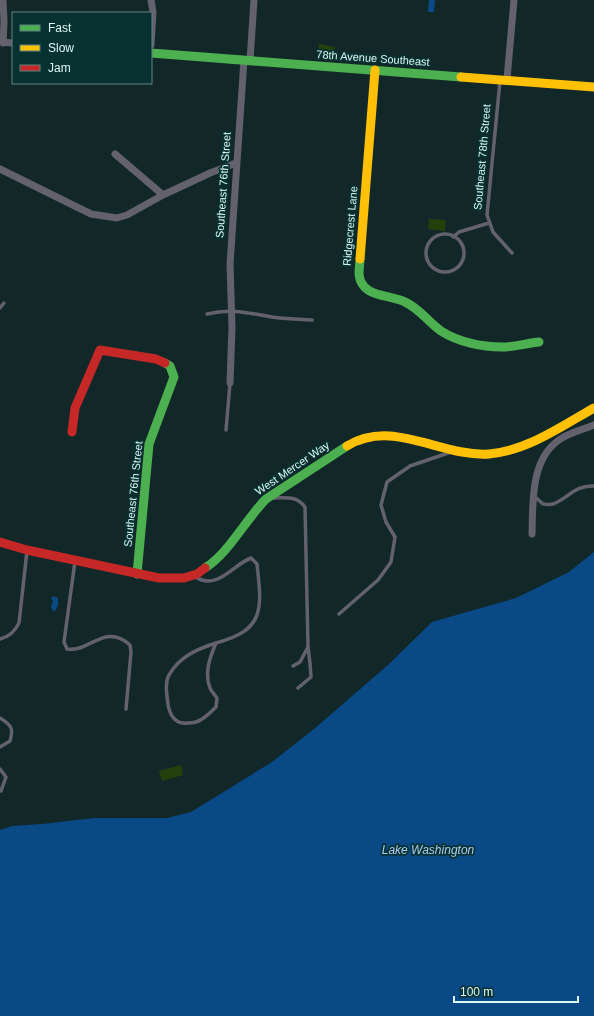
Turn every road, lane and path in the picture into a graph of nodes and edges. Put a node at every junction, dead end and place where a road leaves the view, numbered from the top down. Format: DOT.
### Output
graph roads {
  1 [pos="4,0"];
  2 [pos="151,0"];
  3 [pos="254,0"];
  4 [pos="514,0"];
  5 [pos="152,28"];
  6 [pos="1,42"];
  7 [pos="12,43"];
  8 [pos="152,53"];
  9 [pos="247,61"];
  10 [pos="375,70"];
  11 [pos="504,79"];
  12 [pos="594,87"];
  13 [pos="115,154"];
  14 [pos="236,163"];
  15 [pos="0,169"];
  16 [pos="163,195"];
  17 [pos="489,223"];
  18 [pos="453,237"];
  19 [pos="512,252"];
  20 [pos="4,304"];
  21 [pos="0,308"];
  22 [pos="232,311"];
  23 [pos="208,314"];
  24 [pos="312,320"];
  25 [pos="539,342"];
  26 [pos="230,383"];
  27 [pos="594,408"];
  28 [pos="594,425"];
  29 [pos="557,428"];
  30 [pos="226,430"];
  31 [pos="72,432"];
  32 [pos="562,438"];
  33 [pos="455,451"];
  34 [pos="594,486"];
  35 [pos="534,496"];
  36 [pos="266,498"];
  37 [pos="532,534"];
  38 [pos="0,542"];
  39 [pos="27,550"];
  40 [pos="75,560"];
  41 [pos="137,574"];
  42 [pos="194,575"];
  43 [pos="340,614"];
  44 [pos="0,639"];
  45 [pos="216,643"];
  46 [pos="308,647"];
  47 [pos="293,666"];
  48 [pos="298,688"];
  49 [pos="126,709"];
  50 [pos="0,718"];
  51 [pos="0,747"];
  52 [pos="0,769"];
  53 [pos="0,791"];
  1 -- 6 [label="street"];
  2 -- 5 [label="street"];
  3 -- 9 [label="street, Southeast 76th Street"];
  4 -- 11 [label="street, Southeast 78th Street"];
  6 -- 7 [label="street"];
  8 -- 9 [label="street, 78th Avenue Southeast"];
  9 -- 10 [label="street, 78th Avenue Southeast"];
  9 -- 14 [label="street, Southeast 76th Street"];
  10 -- 11 [label="street, 78th Avenue Southeast"];
  10 -- 25 [label="street, Ridgecrest Lane"];
  11 -- 12 [label="street, 78th Avenue Southeast"];
  11 -- 17 [label="lane, Southeast 78th Street"];
  13 -- 16 [label="street"];
  14 -- 16 [label="street"];
  14 -- 22 [label="street, Southeast 76th Street"];
  15 -- 16 [label="street"];
  17 -- 18 [label="lane"];
  17 -- 19 [label="lane, Southeast 78th Street"];
  18 -- 18 [label="lane"];
  20 -- 21 [label="lane"];
  22 -- 23 [label="lane"];
  22 -- 24 [label="lane"];
  22 -- 26 [label="street, Southeast 76th Street"];
  26 -- 30 [label="lane"];
  27 -- 29 [label="street, West Mercer Way"];
  28 -- 32 [label="street"];
  29 -- 32 [label="street"];
  29 -- 33 [label="street, West Mercer Way"];
  31 -- 41 [label="street, Southeast 76th Street"];
  32 -- 35 [label="street"];
  33 -- 36 [label="street, West Mercer Way"];
  33 -- 43 [label="lane"];
  34 -- 35 [label="lane"];
  35 -- 37 [label="street"];
  36 -- 42 [label="street, West Mercer Way"];
  36 -- 46 [label="lane"];
  38 -- 39 [label="street, West Mercer Way"];
  39 -- 40 [label="street, West Mercer Way"];
  39 -- 44 [label="lane"];
  40 -- 41 [label="street, West Mercer Way"];
  40 -- 49 [label="lane"];
  41 -- 42 [label="street, West Mercer Way"];
  42 -- 45 [label="lane"];
  45 -- 45 [label="lane"];
  46 -- 47 [label="lane"];
  46 -- 48 [label="lane"];
  50 -- 51 [label="lane"];
  52 -- 53 [label="lane"];
}
